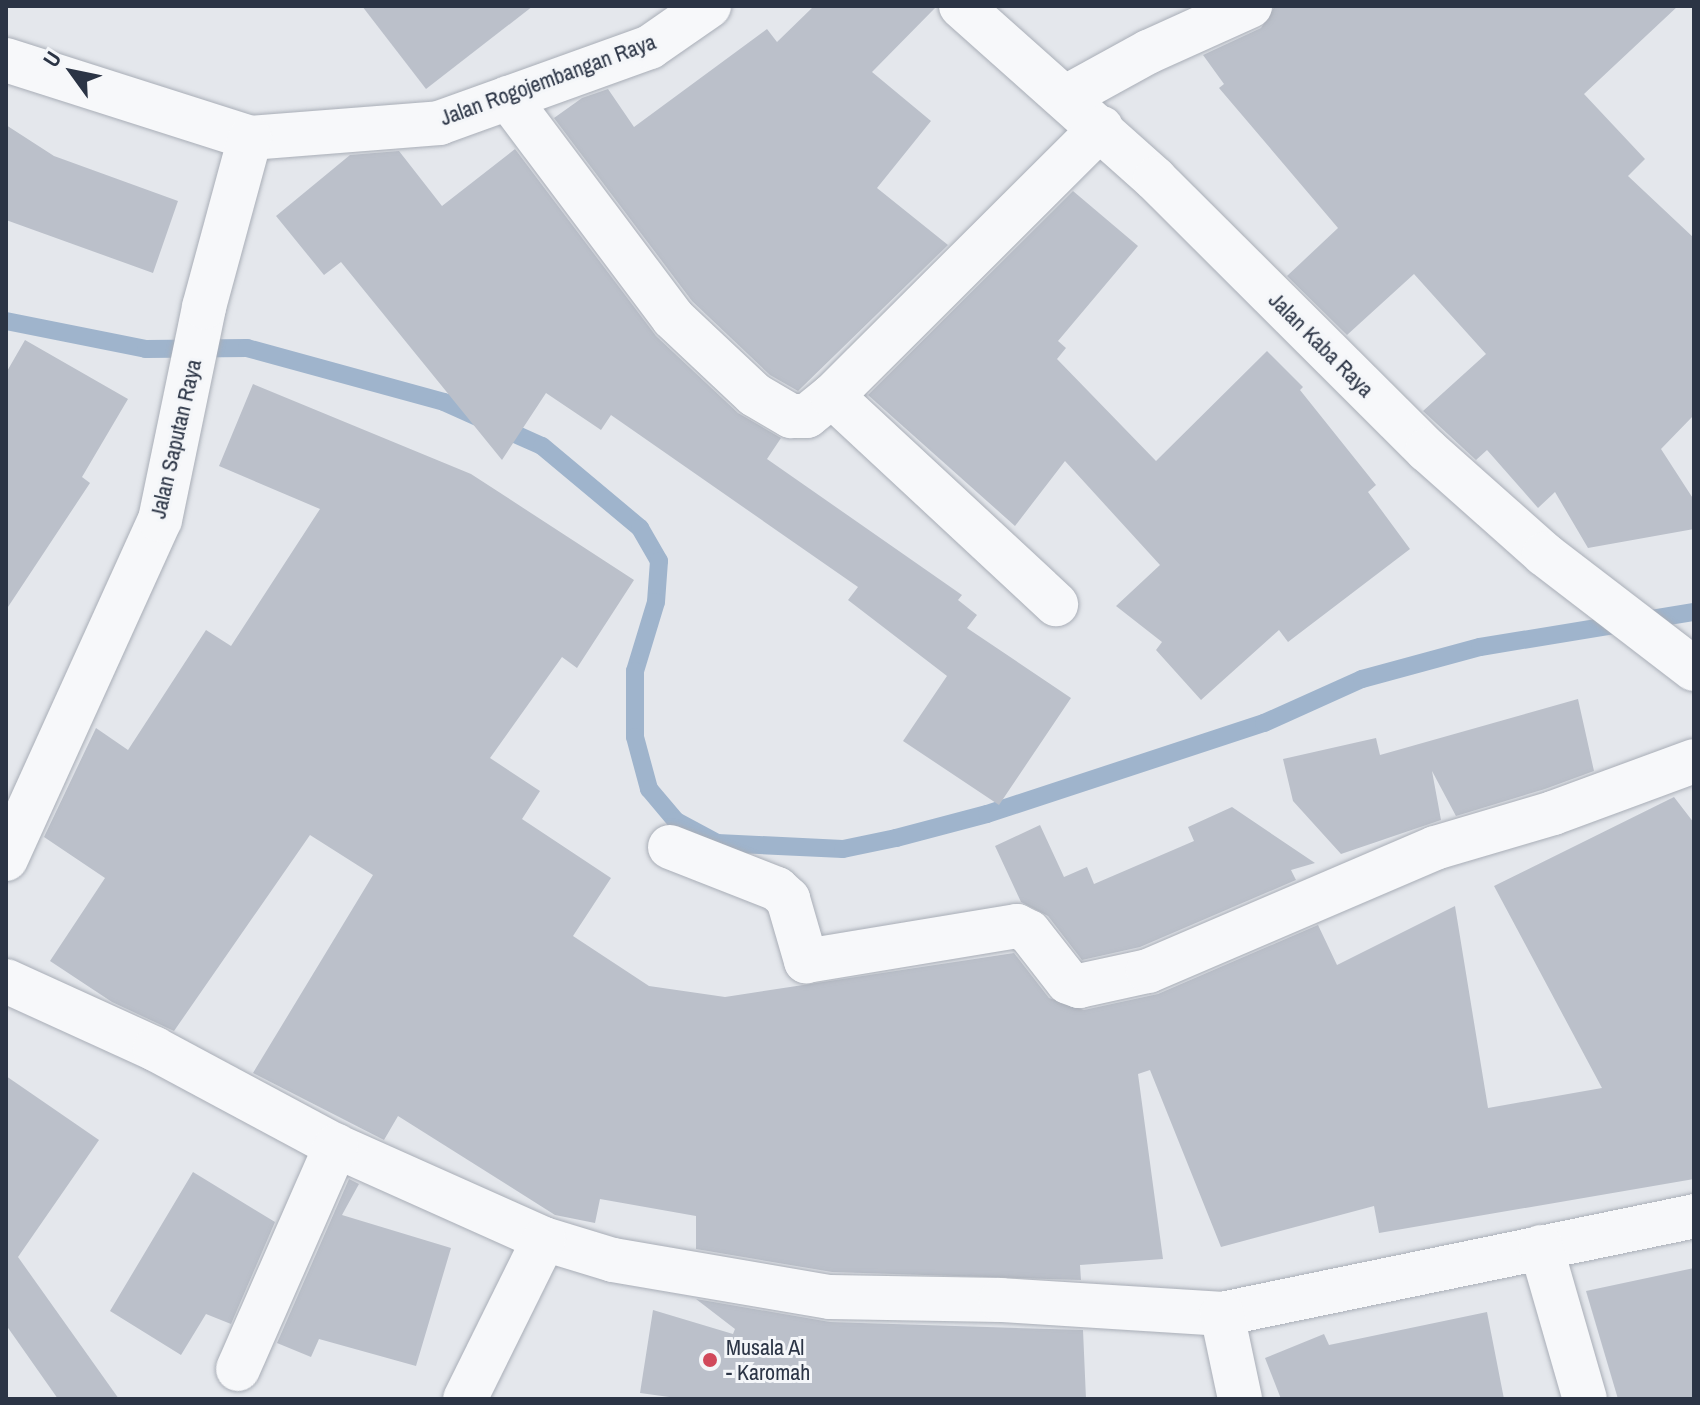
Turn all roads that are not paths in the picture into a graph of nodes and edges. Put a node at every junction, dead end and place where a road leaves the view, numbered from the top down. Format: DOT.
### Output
graph roads {
  1 [pos="709,6"];
  2 [pos="961,6"];
  3 [pos="1250,6"];
  4 [pos="6,60"];
  5 [pos="1066,97"];
  6 [pos="508,98"];
  7 [pos="1101,128"];
  8 [pos="250,138"];
  9 [pos="832,396"];
  10 [pos="1056,604"];
  11 [pos="1694,669"];
  12 [pos="1694,761"];
  13 [pos="670,847"];
  14 [pos="6,859"];
  15 [pos="6,981"];
  16 [pos="336,1146"];
  17 [pos="1694,1216"];
  18 [pos="544,1239"];
  19 [pos="1541,1247"];
  20 [pos="1222,1314"];
  21 [pos="238,1369"];
  22 [pos="465,1399"];
  23 [pos="1240,1399"];
  24 [pos="1585,1399"];
  1 -- 6 [label="street, Jalan Rogojembangan Raya"];
  2 -- 5 [label="street, Jalan Kaba Raya"];
  3 -- 5 [label="street"];
  4 -- 8 [label="street, Jalan Rogojembangan Raya"];
  5 -- 7 [label="street, Jalan Kaba Raya"];
  6 -- 8 [label="street, Jalan Rogojembangan Raya"];
  6 -- 9 [label="street"];
  7 -- 9 [label="street"];
  7 -- 11 [label="street, Jalan Kaba Raya"];
  8 -- 14 [label="street, Jalan Saputan Raya"];
  9 -- 10 [label="street"];
  12 -- 13 [label="street"];
  15 -- 16 [label="street"];
  16 -- 18 [label="street"];
  16 -- 21 [label="street"];
  17 -- 19 [label="street"];
  18 -- 20 [label="street"];
  18 -- 22 [label="street"];
  19 -- 20 [label="street"];
  19 -- 24 [label="street"];
  20 -- 23 [label="street"];
}
